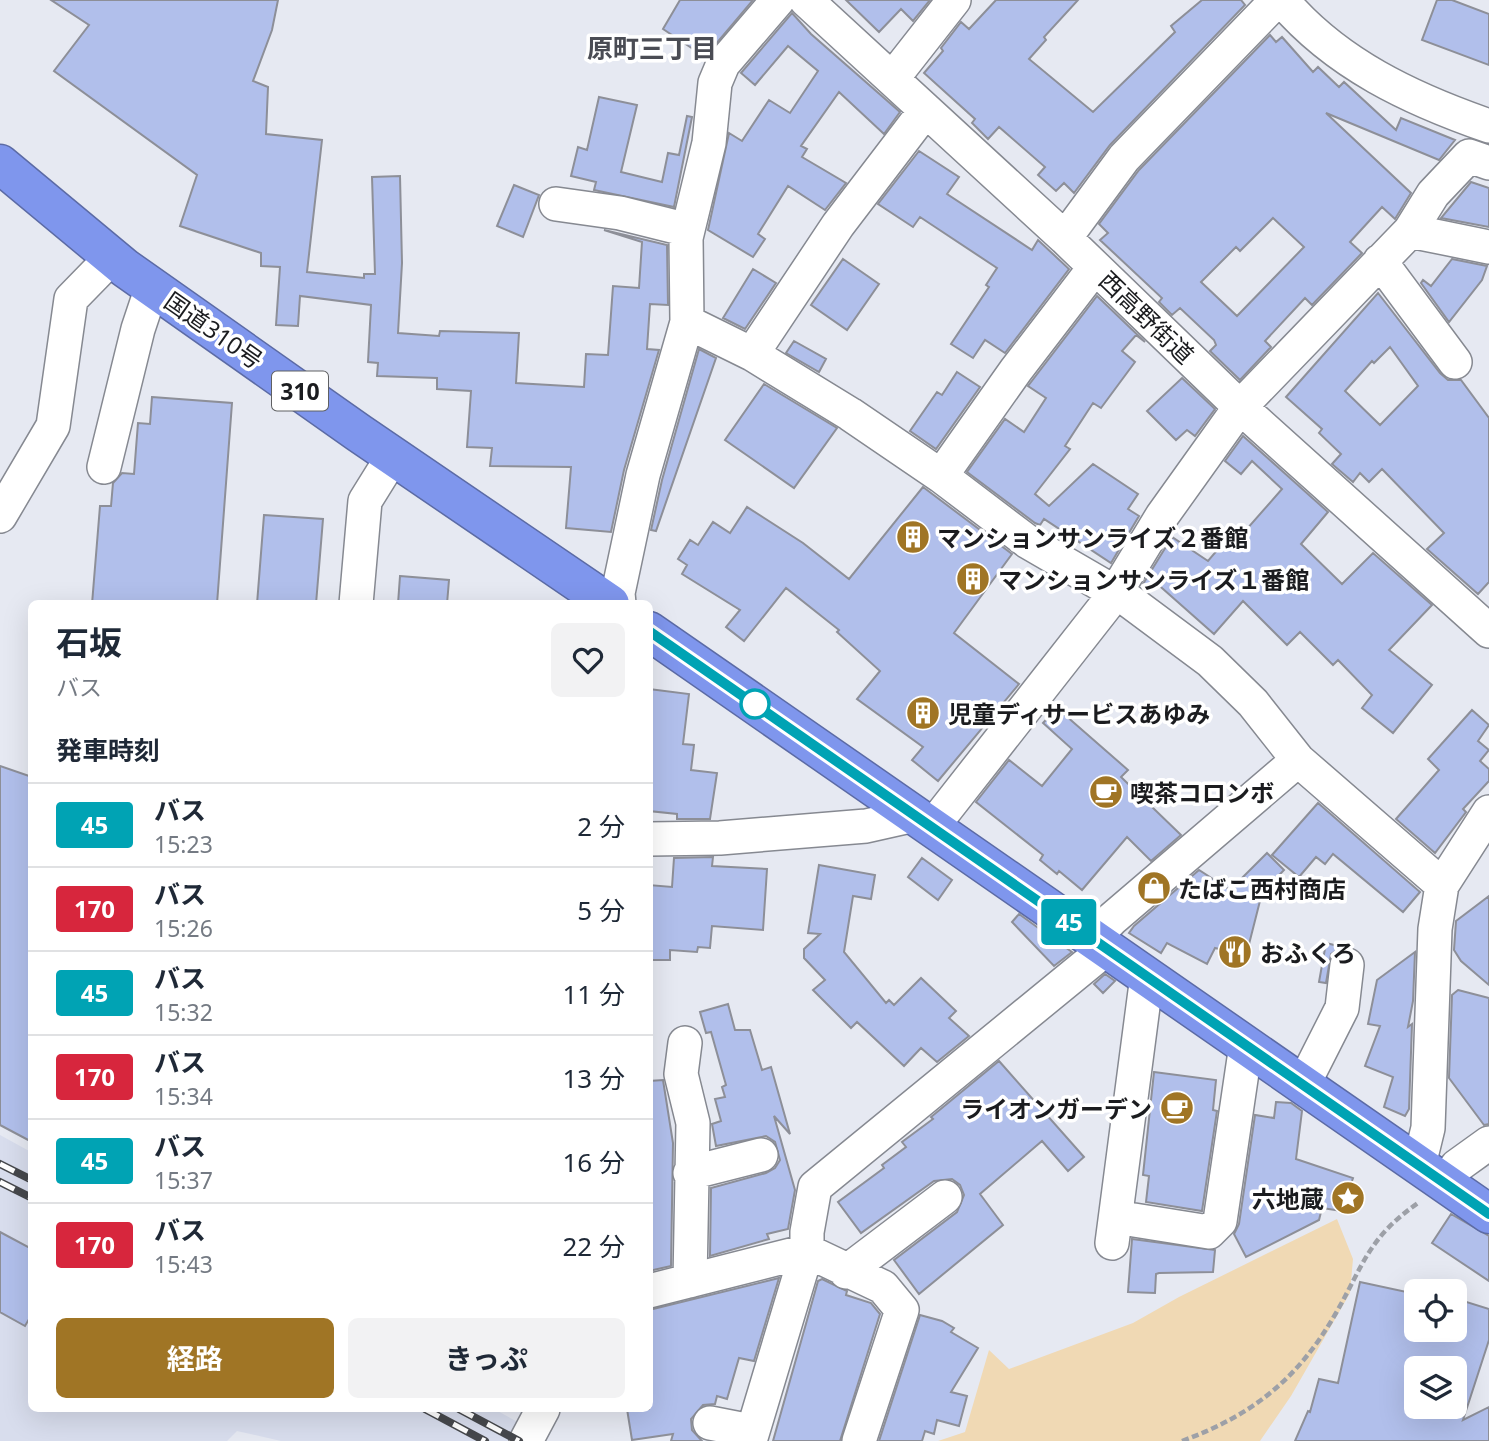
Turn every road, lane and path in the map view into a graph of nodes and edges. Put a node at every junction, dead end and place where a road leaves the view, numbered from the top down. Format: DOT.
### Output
graph roads {
  1 [pos="778,0"];
  2 [pos="806,0"];
  3 [pos="954,0"];
  4 [pos="1279,0"];
  5 [pos="892,79"];
  6 [pos="925,111"];
  7 [pos="1489,126"];
  8 [pos="1489,163"];
  9 [pos="0,164"];
  10 [pos="556,204"];
  11 [pos="688,230"];
  12 [pos="1410,231"];
  13 [pos="1065,238"];
  14 [pos="1489,247"];
  15 [pos="113,257"];
  16 [pos="1380,261"];
  17 [pos="1095,267"];
  18 [pos="152,287"];
  19 [pos="687,322"];
  20 [pos="752,354"];
  21 [pos="1455,362"];
  22 [pos="1240,407"];
  23 [pos="393,456"];
  24 [pos="104,467"];
  25 [pos="941,476"];
  26 [pos="0,516"];
  27 [pos="1114,595"];
  28 [pos="356,600"];
  29 [pos="604,600"];
  30 [pos="619,600"];
  31 [pos="653,634"];
  32 [pos="1489,636"];
  33 [pos="1298,760"];
  34 [pos="1489,812"];
  35 [pos="923,821"];
  36 [pos="653,839"];
  37 [pos="1441,885"];
  38 [pos="1100,944"];
  39 [pos="1347,965"];
  40 [pos="1147,976"];
  41 [pos="685,1043"];
  42 [pos="1246,1045"];
  43 [pos="1303,1085"];
  44 [pos="1489,1143"];
  45 [pos="761,1155"];
  46 [pos="690,1173"];
  47 [pos="1432,1174"];
  48 [pos="946,1197"];
  49 [pos="1489,1214"];
  50 [pos="807,1251"];
  51 [pos="846,1272"];
  52 [pos="690,1281"];
  53 [pos="653,1290"];
  54 [pos="541,1412"];
  55 [pos="710,1423"];
  56 [pos="751,1436"];
  57 [pos="526,1441"];
  58 [pos="859,1441"];
  59 [pos="1182,1441"];
  1 -- 11 [label="street"];
  2 -- 5 [label="street, 西高野街道"];
  3 -- 5 [label="street"];
  4 -- 7 [label="street"];
  4 -- 13 [label="street"];
  5 -- 6 [label="street, 西高野街道"];
  6 -- 13 [label="street, 西高野街道"];
  6 -- 20 [label="street"];
  8 -- 12 [label="street"];
  9 -- 15 [label="highway, 国道310号 / 310"];
  10 -- 11 [label="street"];
  11 -- 19 [label="street"];
  12 -- 14 [label="street"];
  12 -- 16 [label="street"];
  13 -- 17 [label="street, 西高野街道"];
  15 -- 18 [label="highway, 国道310号 / 310"];
  15 -- 26 [label="street"];
  16 -- 21 [label="street"];
  16 -- 22 [label="street"];
  17 -- 22 [label="street, 西高野街道"];
  17 -- 25 [label="street"];
  18 -- 23 [label="highway, 国道310号 / 310"];
  18 -- 24 [label="street"];
  19 -- 20 [label="street"];
  19 -- 30 [label="street"];
  20 -- 25 [label="street"];
  22 -- 27 [label="street"];
  22 -- 32 [label="street, 西高野街道"];
  23 -- 28 [label="street"];
  23 -- 29 [label="highway, 国道310号 / 310"];
  25 -- 27 [label="street"];
  27 -- 33 [label="street"];
  27 -- 35 [label="street"];
  31 -- 35 [label="highway"];
  33 -- 37 [label="street"];
  33 -- 38 [label="street"];
  34 -- 37 [label="street"];
  35 -- 36 [label="street"];
  35 -- 38 [label="highway"];
  37 -- 47 [label="street"];
  38 -- 40 [label="highway"];
  38 -- 50 [label="street"];
  39 -- 43 [label="street"];
  40 -- 42 [label="highway"];
  40 -- 42 [label="street"];
  41 -- 46 [label="street"];
  42 -- 43 [label="highway"];
  43 -- 47 [label="highway"];
  44 -- 47 [label="street"];
  45 -- 46 [label="street"];
  46 -- 52 [label="street"];
  47 -- 49 [label="highway"];
  47 -- 59 [label="path"];
  48 -- 51 [label="street"];
  50 -- 51 [label="street"];
  50 -- 52 [label="street"];
  50 -- 56 [label="street"];
  51 -- 58 [label="street"];
  52 -- 53 [label="street"];
  54 -- 57 [label="street"];
  55 -- 56 [label="street"];
}
